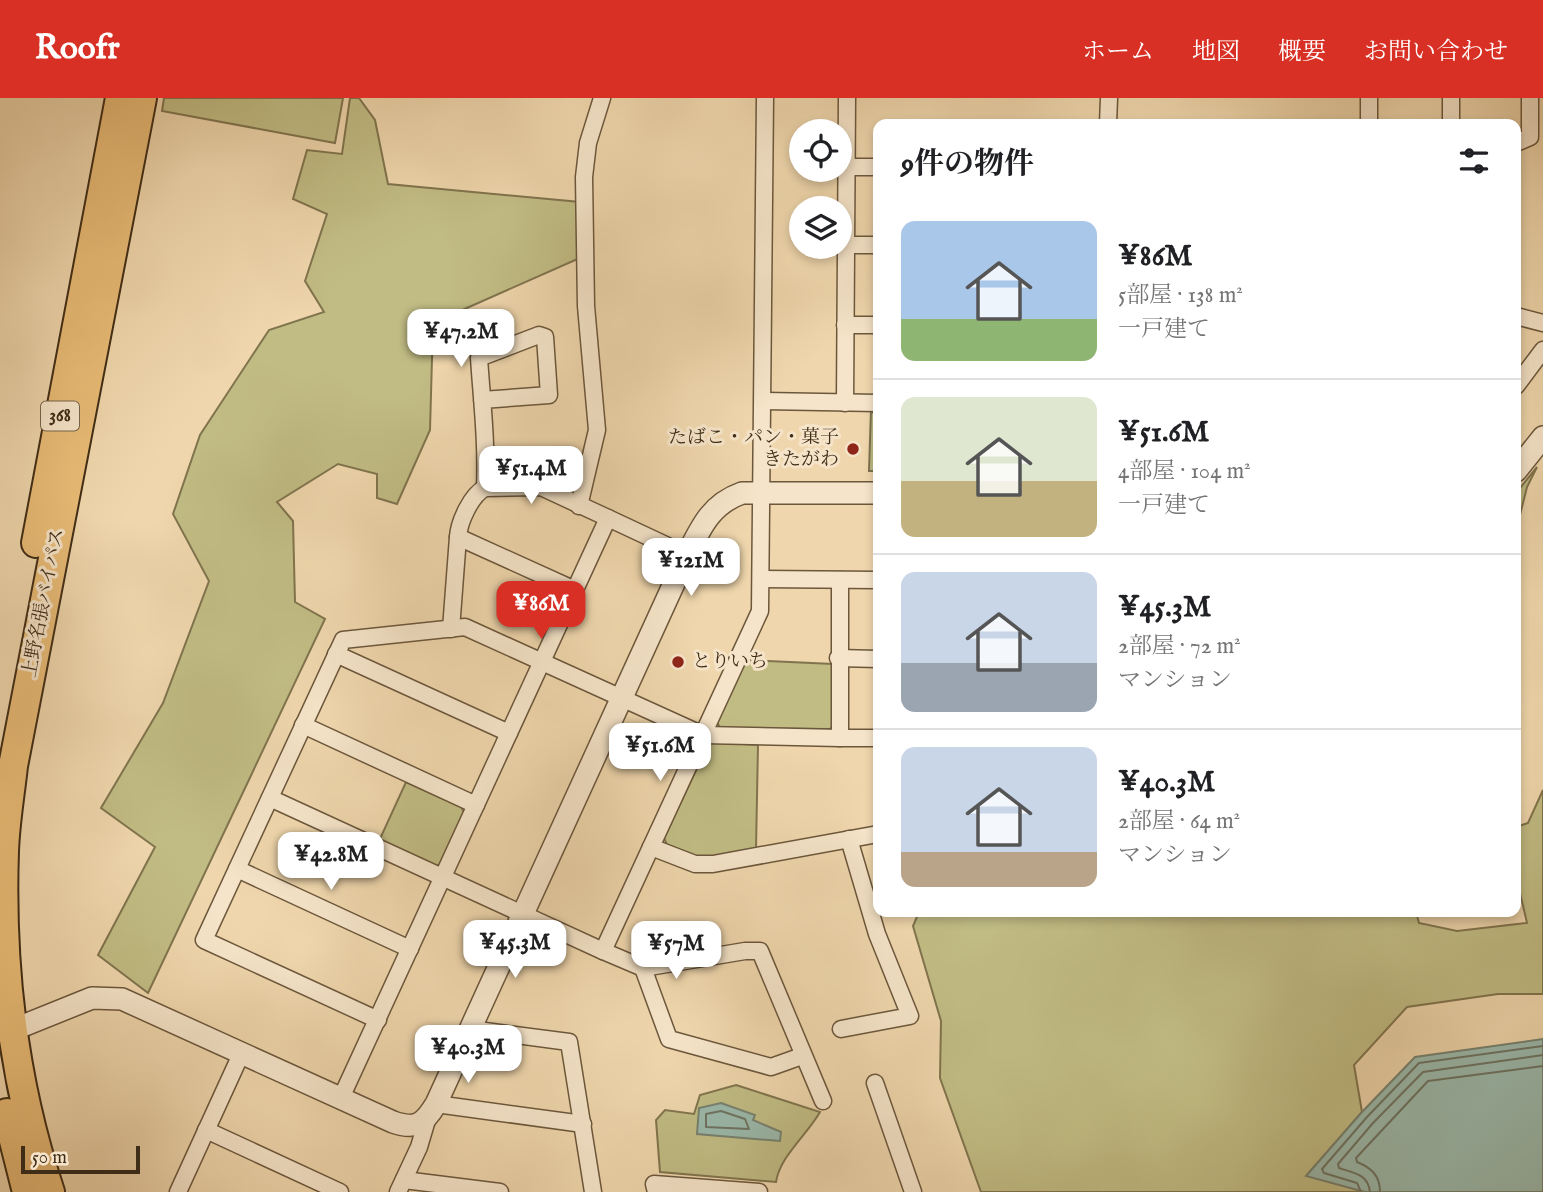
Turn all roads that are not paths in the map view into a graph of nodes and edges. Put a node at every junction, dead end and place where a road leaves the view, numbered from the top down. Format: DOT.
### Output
graph roads {
  1 [pos="120,98"];
  2 [pos="142,98"];
  3 [pos="602,98"];
  4 [pos="765,98"];
  5 [pos="847,98"];
  6 [pos="1109,98"];
  7 [pos="1369,98"];
  8 [pos="1451,98"];
  9 [pos="1530,98"];
  10 [pos="847,119"];
  11 [pos="1108,119"];
  12 [pos="1369,119"];
  13 [pos="1451,119"];
  14 [pos="1521,141"];
  15 [pos="852,167"];
  16 [pos="873,167"];
  17 [pos="852,245"];
  18 [pos="873,245"];
  19 [pos="846,259"];
  20 [pos="1521,317"];
  21 [pos="1543,323"];
  22 [pos="845,325"];
  23 [pos="873,325"];
  24 [pos="1543,350"];
  25 [pos="1521,379"];
  26 [pos="482,400"];
  27 [pos="764,401"];
  28 [pos="845,403"];
  29 [pos="873,403"];
  30 [pos="1543,437"];
  31 [pos="1521,465"];
  32 [pos="485,488"];
  33 [pos="762,492"];
  34 [pos="873,493"];
  35 [pos="579,506"];
  36 [pos="608,518"];
  37 [pos="457,537"];
  38 [pos="687,555"];
  39 [pos="762,579"];
  40 [pos="839,580"];
  41 [pos="873,580"];
  42 [pos="575,590"];
  43 [pos="451,629"];
  44 [pos="336,654"];
  45 [pos="838,658"];
  46 [pos="873,659"];
  47 [pos="542,662"];
  48 [pos="622,699"];
  49 [pos="303,725"];
  50 [pos="509,733"];
  51 [pos="0,734"];
  52 [pos="703,735"];
  53 [pos="840,738"];
  54 [pos="873,738"];
  55 [pos="270,798"];
  56 [pos="476,805"];
  57 [pos="873,835"];
  58 [pos="849,839"];
  59 [pos="651,847"];
  60 [pos="237,869"];
  61 [pos="443,877"];
  62 [pos="522,914"];
  63 [pos="410,949"];
  64 [pos="603,951"];
  65 [pos="643,968"];
  66 [pos="378,1020"];
  67 [pos="470,1029"];
  68 [pos="841,1029"];
  69 [pos="10,1031"];
  70 [pos="242,1052"];
  71 [pos="802,1056"];
  72 [pos="0,1081"];
  73 [pos="875,1083"];
  74 [pos="341,1098"];
  75 [pos="823,1101"];
  76 [pos="431,1112"];
  77 [pos="583,1124"];
  78 [pos="206,1130"];
  79 [pos="401,1186"];
  80 [pos="27,1192"];
  81 [pos="50,1192"];
  82 [pos="178,1192"];
  83 [pos="340,1192"];
  84 [pos="500,1192"];
  85 [pos="593,1192"];
  86 [pos="656,1192"];
  87 [pos="759,1192"];
  88 [pos="913,1192"];
  1 -- 51 [label="highway, 上野名張バイパス / 368"];
  2 -- 69 [label="highway, 上野名張バイパス / 368"];
  3 -- 35 [label="street"];
  4 -- 27 [label="street"];
  5 -- 10 [label="street"];
  6 -- 11 [label="street"];
  7 -- 12 [label="street"];
  8 -- 13 [label="street"];
  9 -- 14 [label="street"];
  15 -- 16 [label="street"];
  17 -- 18 [label="street"];
  19 -- 22 [label="street"];
  20 -- 21 [label="street"];
  22 -- 23 [label="street"];
  22 -- 28 [label="street"];
  24 -- 25 [label="street"];
  26 -- 26 [label="street"];
  26 -- 32 [label="street"];
  27 -- 28 [label="street"];
  27 -- 33 [label="street"];
  28 -- 29 [label="street"];
  30 -- 31 [label="street"];
  32 -- 35 [label="street"];
  32 -- 37 [label="street"];
  33 -- 34 [label="street"];
  33 -- 38 [label="street"];
  33 -- 39 [label="street"];
  35 -- 36 [label="street"];
  36 -- 38 [label="street"];
  36 -- 42 [label="street"];
  37 -- 42 [label="street"];
  37 -- 43 [label="street"];
  38 -- 48 [label="street"];
  39 -- 40 [label="street"];
  39 -- 52 [label="street"];
  40 -- 41 [label="street"];
  40 -- 45 [label="street"];
  42 -- 47 [label="street"];
  43 -- 44 [label="street"];
  43 -- 47 [label="street"];
  44 -- 49 [label="street"];
  44 -- 50 [label="street"];
  45 -- 46 [label="street"];
  45 -- 53 [label="street"];
  47 -- 48 [label="street"];
  47 -- 50 [label="street"];
  48 -- 52 [label="street"];
  48 -- 62 [label="street"];
  49 -- 55 [label="street"];
  49 -- 56 [label="street"];
  50 -- 56 [label="street"];
  52 -- 53 [label="street"];
  52 -- 59 [label="street"];
  53 -- 54 [label="street"];
  55 -- 60 [label="street"];
  55 -- 61 [label="street"];
  56 -- 61 [label="street"];
  57 -- 58 [label="street"];
  58 -- 59 [label="street"];
  58 -- 68 [label="street"];
  59 -- 64 [label="street"];
  60 -- 63 [label="street"];
  60 -- 66 [label="street"];
  61 -- 62 [label="street"];
  61 -- 63 [label="street"];
  62 -- 64 [label="street"];
  62 -- 67 [label="street"];
  63 -- 66 [label="street"];
  64 -- 65 [label="street"];
  65 -- 71 [label="street"];
  65 -- 71 [label="street"];
  66 -- 74 [label="street"];
  67 -- 76 [label="street"];
  67 -- 77 [label="street"];
  69 -- 70 [label="street"];
  69 -- 81 [label="highway, 上野名張バイパス / 368"];
  70 -- 74 [label="street"];
  70 -- 78 [label="street"];
  71 -- 75 [label="street"];
  72 -- 80 [label="highway"];
  73 -- 88 [label="street"];
  74 -- 76 [label="street"];
  76 -- 77 [label="street"];
  76 -- 79 [label="street"];
  77 -- 85 [label="street"];
  78 -- 82 [label="street"];
  78 -- 83 [label="street"];
  79 -- 84 [label="street"];
  86 -- 87 [label="street"];
}
